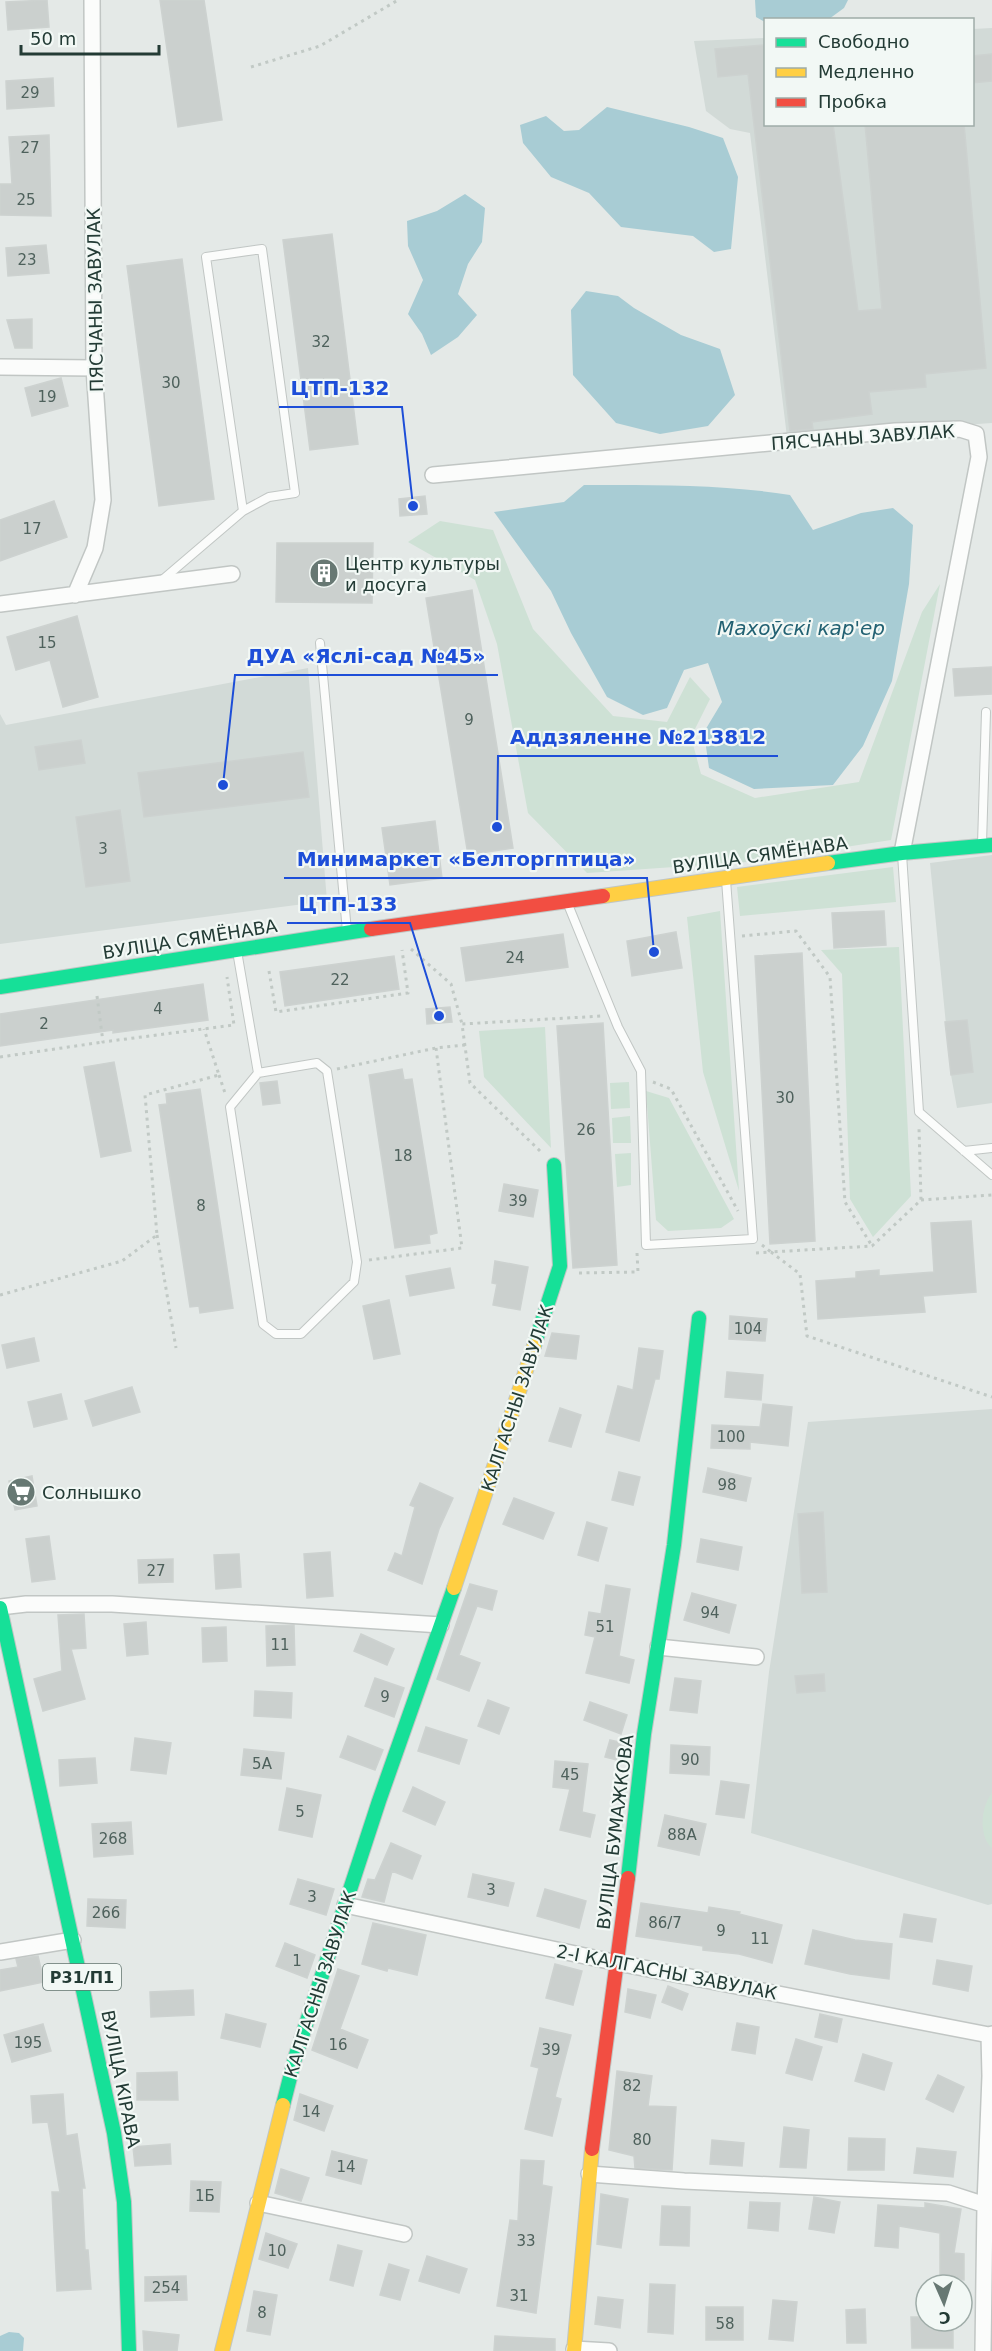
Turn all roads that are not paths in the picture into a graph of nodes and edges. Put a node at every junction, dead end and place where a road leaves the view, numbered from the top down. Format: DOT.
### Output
graph roads {
  1 [pos="92,0"];
  2 [pos="0,367"];
  3 [pos="94,368"];
  4 [pos="433,475"];
  5 [pos="243,511"];
  6 [pos="232,574"];
  7 [pos="157,584"];
  8 [pos="75,595"];
  9 [pos="0,604"];
  10 [pos="320,643"];
  11 [pos="986,712"];
  12 [pos="987,845"];
  13 [pos="902,853"];
  14 [pos="726,878"];
  15 [pos="566,901"];
  16 [pos="347,932"];
  17 [pos="236,949"];
  18 [pos="0,987"];
  19 [pos="258,1072"];
  20 [pos="992,1148"];
  21 [pos="964,1151"];
  22 [pos="554,1165"];
  23 [pos="992,1175"];
  24 [pos="699,1318"];
  25 [pos="0,1607"];
  26 [pos="441,1625"];
  27 [pos="658,1647"];
  28 [pos="756,1657"];
  29 [pos="345,1905"];
  30 [pos="74,1940"];
  31 [pos="0,1952"];
  32 [pos="618,1963"];
  33 [pos="991,2034"];
  34 [pos="589,2174"];
  35 [pos="258,2203"];
  36 [pos="988,2206"];
  37 [pos="404,2234"];
  38 [pos="574,2350"];
  39 [pos="129,2351"];
  40 [pos="222,2351"];
  41 [pos="609,2351"];
  42 [pos="983,2351"];
  1 -- 3 [label="street, ПЯСЧАНЫ ЗАВУЛАК"];
  2 -- 3 [label="street"];
  3 -- 8 [label="street, ПЯСЧАНЫ ЗАВУЛАК"];
  4 -- 13 [label="street, ПЯСЧАНЫ ЗАВУЛАК"];
  5 -- 5 [label="lane"];
  5 -- 7 [label="lane"];
  6 -- 7 [label="street"];
  7 -- 8 [label="street"];
  8 -- 9 [label="street"];
  10 -- 16 [label="lane"];
  11 -- 12 [label="lane"];
  12 -- 13 [label="street, ВУЛІЦА СЯМЁНАВА"];
  13 -- 14 [label="street, ВУЛІЦА СЯМЁНАВА"];
  13 -- 21 [label="lane"];
  14 -- 15 [label="street, ВУЛІЦА СЯМЁНАВА"];
  14 -- 15 [label="lane"];
  15 -- 16 [label="street, ВУЛІЦА СЯМЁНАВА"];
  16 -- 17 [label="street, ВУЛІЦА СЯМЁНАВА"];
  17 -- 18 [label="street, ВУЛІЦА СЯМЁНАВА"];
  17 -- 19 [label="lane"];
  19 -- 19 [label="lane"];
  20 -- 21 [label="lane"];
  21 -- 23 [label="lane"];
  22 -- 26 [label="street, КАЛГАСНЫ ЗАВУЛАК"];
  24 -- 27 [label="street, ВУЛІЦА БУМАЖКОВА"];
  25 -- 26 [label="street"];
  25 -- 30 [label="street, ВУЛІЦА КІРАВА / Р31/П1"];
  26 -- 29 [label="street, КАЛГАСНЫ ЗАВУЛАК"];
  27 -- 28 [label="street"];
  27 -- 32 [label="street, ВУЛІЦА БУМАЖКОВА"];
  29 -- 32 [label="street, 2-І КАЛГАСНЫ ЗАВУЛАК"];
  29 -- 35 [label="street, КАЛГАСНЫ ЗАВУЛАК"];
  30 -- 31 [label="street"];
  30 -- 39 [label="street, ВУЛІЦА КІРАВА / Р31/П1"];
  32 -- 33 [label="street, 2-І КАЛГАСНЫ ЗАВУЛАК"];
  32 -- 34 [label="street, ВУЛІЦА БУМАЖКОВА"];
  33 -- 36 [label="street"];
  34 -- 36 [label="street"];
  34 -- 38 [label="street, ВУЛІЦА БУМАЖКОВА"];
  35 -- 37 [label="street"];
  35 -- 40 [label="street, КАЛГАСНЫ ЗАВУЛАК"];
  36 -- 42 [label="street"];
  38 -- 41 [label="street"];
}
